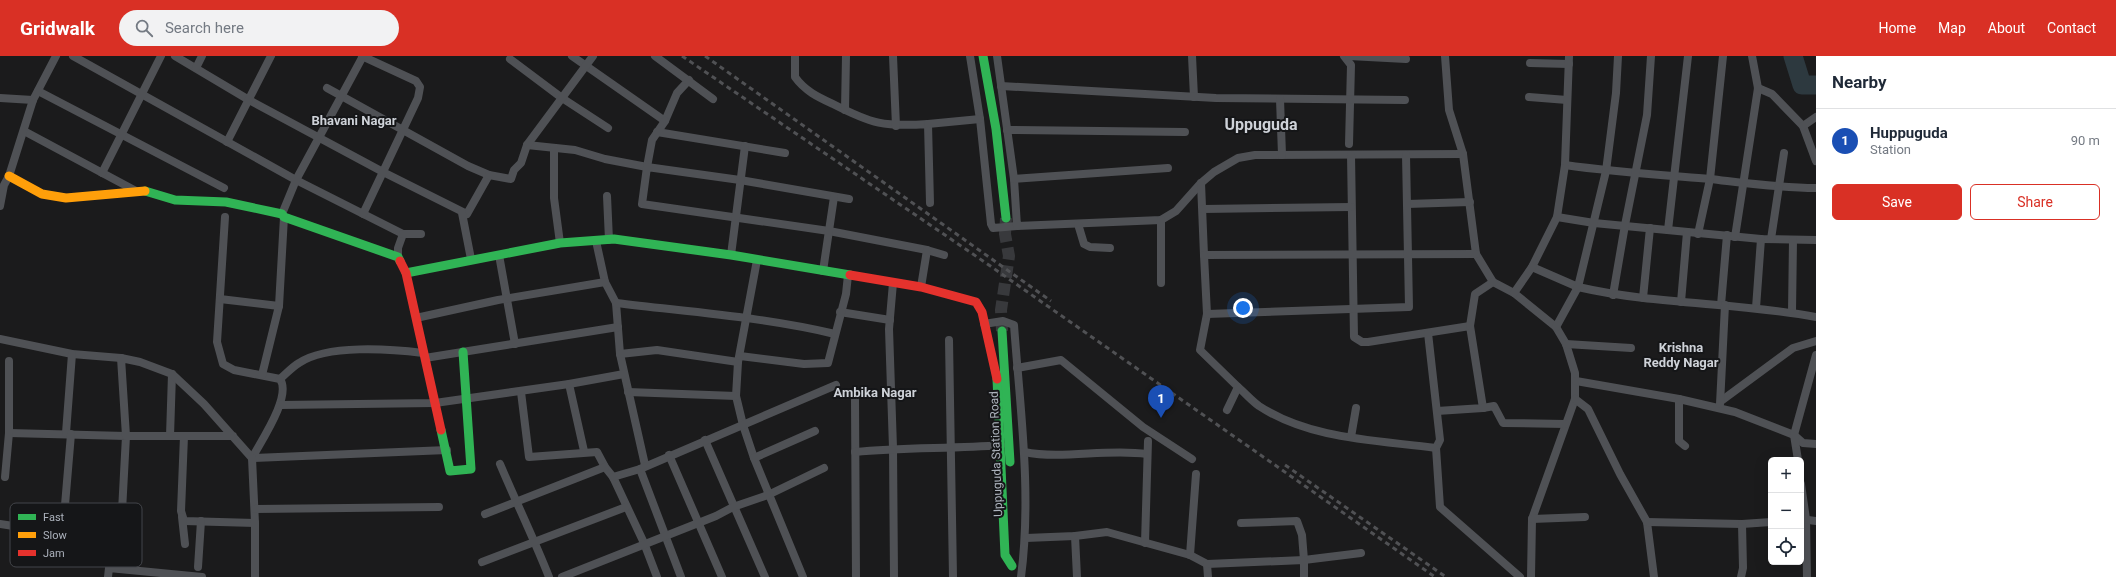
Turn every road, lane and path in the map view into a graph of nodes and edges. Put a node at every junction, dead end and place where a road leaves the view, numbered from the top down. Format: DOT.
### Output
graph roads {
  1 [pos="56,56"];
  2 [pos="73,56"];
  3 [pos="161,56"];
  4 [pos="175,56"];
  5 [pos="202,56"];
  6 [pos="271,56"];
  7 [pos="362,56"];
  8 [pos="572,56"];
  9 [pos="593,56"];
  10 [pos="655,56"];
  11 [pos="794,56"];
  12 [pos="846,56"];
  13 [pos="893,56"];
  14 [pos="970,56"];
  15 [pos="983,56"];
  16 [pos="997,56"];
  17 [pos="1192,56"];
  18 [pos="1344,56"];
  19 [pos="1349,56"];
  20 [pos="1446,56"];
  21 [pos="1618,56"];
  22 [pos="1651,56"];
  23 [pos="1688,56"];
  24 [pos="1722,56"];
  25 [pos="1752,56"];
  26 [pos="510,59"];
  27 [pos="1406,59"];
  28 [pos="1569,60"];
  29 [pos="1530,63"];
  30 [pos="586,66"];
  31 [pos="196,68"];
  32 [pos="689,80"];
  33 [pos="1001,86"];
  34 [pos="327,88"];
  35 [pos="1758,88"];
  36 [pos="38,91"];
  37 [pos="141,95"];
  38 [pos="341,95"];
  39 [pos="1194,97"];
  40 [pos="1529,97"];
  41 [pos="0,98"];
  42 [pos="562,98"];
  43 [pos="1280,98"];
  44 [pos="714,99"];
  45 [pos="33,100"];
  46 [pos="249,100"];
  47 [pos="1351,100"];
  48 [pos="1405,100"];
  49 [pos="1567,100"];
  50 [pos="845,110"];
  51 [pos="1816,117"];
  52 [pos="980,119"];
  53 [pos="665,121"];
  54 [pos="928,124"];
  55 [pos="896,126"];
  56 [pos="1803,126"];
  57 [pos="608,128"];
  58 [pos="404,129"];
  59 [pos="1007,130"];
  60 [pos="24,131"];
  61 [pos="657,132"];
  62 [pos="1185,132"];
  63 [pos="121,134"];
  64 [pos="320,137"];
  65 [pos="227,142"];
  66 [pos="1349,144"];
  67 [pos="527,145"];
  68 [pos="745,146"];
  69 [pos="554,148"];
  70 [pos="785,153"];
  71 [pos="1784,153"];
  72 [pos="1463,154"];
  73 [pos="1282,155"];
  74 [pos="1351,155"];
  75 [pos="1406,155"];
  76 [pos="1816,161"];
  77 [pos="1565,165"];
  78 [pos="647,167"];
  79 [pos="1168,168"];
  80 [pos="1606,171"];
  81 [pos="383,172"];
  82 [pos="102,173"];
  83 [pos="1635,174"];
  84 [pos="488,175"];
  85 [pos="9,176"];
  86 [pos="1674,176"];
  87 [pos="1014,179"];
  88 [pos="296,180"];
  89 [pos="740,180"];
  90 [pos="1710,180"];
  91 [pos="1201,183"];
  92 [pos="1744,183"];
  93 [pos="224,188"];
  94 [pos="1778,188"];
  95 [pos="1816,188"];
  96 [pos="136,191"];
  97 [pos="607,196"];
  98 [pos="834,197"];
  99 [pos="849,200"];
  100 [pos="1470,202"];
  101 [pos="930,203"];
  102 [pos="1407,204"];
  103 [pos="0,206"];
  104 [pos="1351,207"];
  105 [pos="1203,209"];
  106 [pos="462,213"];
  107 [pos="363,214"];
  108 [pos="283,215"];
  109 [pos="226,217"];
  110 [pos="1557,217"];
  111 [pos="736,218"];
  112 [pos="1006,218"];
  113 [pos="1161,220"];
  114 [pos="1594,223"];
  115 [pos="1078,224"];
  116 [pos="1625,225"];
  117 [pos="1017,226"];
  118 [pos="1650,228"];
  119 [pos="1668,230"];
  120 [pos="829,231"];
  121 [pos="1687,232"];
  122 [pos="403,234"];
  123 [pos="421,234"];
  124 [pos="1698,234"];
  125 [pos="1731,236"];
  126 [pos="1761,239"];
  127 [pos="1771,239"];
  128 [pos="609,240"];
  129 [pos="1793,240"];
  130 [pos="1816,240"];
  131 [pos="596,241"];
  132 [pos="560,243"];
  133 [pos="1110,248"];
  134 [pos="927,250"];
  135 [pos="1407,254"];
  136 [pos="1476,254"];
  137 [pos="499,255"];
  138 [pos="731,255"];
  139 [pos="944,255"];
  140 [pos="1204,255"];
  141 [pos="1353,255"];
  142 [pos="398,257"];
  143 [pos="471,259"];
  144 [pos="757,260"];
  145 [pos="1532,267"];
  146 [pos="823,271"];
  147 [pos="406,273"];
  148 [pos="848,275"];
  149 [pos="605,282"];
  150 [pos="1493,282"];
  151 [pos="893,283"];
  152 [pos="1161,283"];
  153 [pos="921,287"];
  154 [pos="1578,287"];
  155 [pos="1514,293"];
  156 [pos="1613,295"];
  157 [pos="1643,298"];
  158 [pos="220,299"];
  159 [pos="507,299"];
  160 [pos="1681,302"];
  161 [pos="616,303"];
  162 [pos="1723,305"];
  163 [pos="279,306"];
  164 [pos="1756,308"];
  165 [pos="1353,309"];
  166 [pos="840,312"];
  167 [pos="1792,312"];
  168 [pos="1207,314"];
  169 [pos="1816,317"];
  170 [pos="416,318"];
  171 [pos="746,318"];
  172 [pos="890,320"];
  173 [pos="984,324"];
  174 [pos="1470,326"];
  175 [pos="618,327"];
  176 [pos="1556,327"];
  177 [pos="1002,331"];
  178 [pos="1428,333"];
  179 [pos="835,334"];
  180 [pos="0,339"];
  181 [pos="949,340"];
  182 [pos="1816,341"];
  183 [pos="515,344"];
  184 [pos="1566,344"];
  185 [pos="1630,348"];
  186 [pos="463,352"];
  187 [pos="72,354"];
  188 [pos="620,354"];
  189 [pos="1816,355"];
  190 [pos="424,356"];
  191 [pos="121,358"];
  192 [pos="739,359"];
  193 [pos="9,361"];
  194 [pos="1814,367"];
  195 [pos="1017,368"];
  196 [pos="172,374"];
  197 [pos="624,374"];
  198 [pos="262,375"];
  199 [pos="280,379"];
  200 [pos="1576,381"];
  201 [pos="569,384"];
  202 [pos="836,386"];
  203 [pos="1238,387"];
  204 [pos="521,392"];
  205 [pos="628,392"];
  206 [pos="736,396"];
  207 [pos="1679,398"];
  208 [pos="1575,399"];
  209 [pos="467,400"];
  210 [pos="855,400"];
  211 [pos="435,403"];
  212 [pos="1719,404"];
  213 [pos="280,405"];
  214 [pos="1356,408"];
  215 [pos="1483,408"];
  216 [pos="1227,410"];
  217 [pos="1437,411"];
  218 [pos="743,424"];
  219 [pos="1565,424"];
  220 [pos="815,431"];
  221 [pos="9,433"];
  222 [pos="68,434"];
  223 [pos="1794,435"];
  224 [pos="126,436"];
  225 [pos="170,436"];
  226 [pos="184,436"];
  227 [pos="233,436"];
  228 [pos="1351,436"];
  229 [pos="705,440"];
  230 [pos="1148,440"];
  231 [pos="1816,444"];
  232 [pos="1001,445"];
  233 [pos="1685,446"];
  234 [pos="893,448"];
  235 [pos="1436,448"];
  236 [pos="951,449"];
  237 [pos="447,450"];
  238 [pos="584,452"];
  239 [pos="855,452"];
  240 [pos="1024,452"];
  241 [pos="1147,454"];
  242 [pos="669,456"];
  243 [pos="1798,457"];
  244 [pos="252,458"];
  245 [pos="754,458"];
  246 [pos="1192,459"];
  247 [pos="500,464"];
  248 [pos="605,467"];
  249 [pos="642,467"];
  250 [pos="824,468"];
  251 [pos="1196,474"];
  252 [pos="5,477"];
  253 [pos="613,477"];
  254 [pos="768,495"];
  255 [pos="516,501"];
  256 [pos="65,503"];
  257 [pos="122,503"];
  258 [pos="439,507"];
  259 [pos="626,507"];
  260 [pos="733,507"];
  261 [pos="255,509"];
  262 [pos="485,514"];
  263 [pos="182,517"];
  264 [pos="1585,517"];
  265 [pos="1532,519"];
  266 [pos="1804,519"];
  267 [pos="201,521"];
  268 [pos="1816,521"];
  269 [pos="1647,522"];
  270 [pos="1768,522"];
  271 [pos="255,523"];
  272 [pos="698,523"];
  273 [pos="1241,523"];
  274 [pos="0,524"];
  275 [pos="1742,524"];
  276 [pos="10,526"];
  277 [pos="1804,529"];
  278 [pos="664,536"];
  279 [pos="1075,536"];
  280 [pos="1026,538"];
  281 [pos="536,542"];
  282 [pos="1144,542"];
  283 [pos="644,543"];
  284 [pos="185,544"];
  285 [pos="1360,553"];
  286 [pos="1190,555"];
  287 [pos="1304,560"];
  288 [pos="482,562"];
  289 [pos="1208,564"];
  290 [pos="1012,566"];
  291 [pos="198,567"];
  292 [pos="120,569"];
  293 [pos="108,577"];
  294 [pos="197,577"];
  295 [pos="202,577"];
  296 [pos="254,577"];
  297 [pos="549,577"];
  298 [pos="562,577"];
  299 [pos="656,577"];
  300 [pos="681,577"];
  301 [pos="722,577"];
  302 [pos="765,577"];
  303 [pos="803,577"];
  304 [pos="856,577"];
  305 [pos="894,577"];
  306 [pos="952,577"];
  307 [pos="1013,577"];
  308 [pos="1021,577"];
  309 [pos="1077,577"];
  310 [pos="1208,577"];
  311 [pos="1304,577"];
  312 [pos="1520,577"];
  313 [pos="1531,577"];
  314 [pos="1654,577"];
  315 [pos="1741,577"];
  316 [pos="1807,577"];
  1 -- 36 [label="street"];
  2 -- 37 [label="street"];
  3 -- 37 [label="street"];
  4 -- 31 [label="street"];
  5 -- 31 [label="street"];
  6 -- 46 [label="street"];
  7 -- 38 [label="street"];
  7 -- 58 [label="street"];
  8 -- 30 [label="street"];
  9 -- 30 [label="street"];
  10 -- 32 [label="street"];
  11 -- 50 [label="street"];
  12 -- 50 [label="street"];
  13 -- 55 [label="street"];
  14 -- 52 [label="street"];
  15 -- 112 [label="street"];
  16 -- 33 [label="street"];
  17 -- 39 [label="street"];
  18 -- 47 [label="street"];
  19 -- 27 [label="street"];
  20 -- 72 [label="street"];
  21 -- 80 [label="street"];
  22 -- 83 [label="street"];
  23 -- 86 [label="street"];
  24 -- 90 [label="street"];
  25 -- 35 [label="street"];
  26 -- 42 [label="street"];
  28 -- 29 [label="street"];
  28 -- 49 [label="street"];
  30 -- 42 [label="street"];
  30 -- 53 [label="street"];
  31 -- 46 [label="street"];
  32 -- 44 [label="street"];
  32 -- 53 [label="street"];
  33 -- 39 [label="street"];
  33 -- 59 [label="street"];
  34 -- 38 [label="street"];
  35 -- 56 [label="street"];
  35 -- 92 [label="street"];
  36 -- 45 [label="street"];
  36 -- 63 [label="street"];
  37 -- 63 [label="street"];
  37 -- 65 [label="street"];
  38 -- 58 [label="street"];
  38 -- 64 [label="street"];
  39 -- 43 [label="street"];
  40 -- 49 [label="street"];
  41 -- 45 [label="street"];
  42 -- 57 [label="street"];
  42 -- 67 [label="street"];
  43 -- 47 [label="street"];
  43 -- 73 [label="street"];
  45 -- 60 [label="street"];
  46 -- 64 [label="street"];
  46 -- 65 [label="street"];
  47 -- 48 [label="street"];
  47 -- 66 [label="street"];
  49 -- 77 [label="street"];
  50 -- 55 [label="street"];
  51 -- 56 [label="street"];
  52 -- 54 [label="street"];
  52 -- 117 [label="street"];
  53 -- 61 [label="street"];
  54 -- 55 [label="street"];
  54 -- 101 [label="street"];
  56 -- 76 [label="street"];
  58 -- 81 [label="street"];
  58 -- 84 [label="street"];
  59 -- 62 [label="street"];
  59 -- 87 [label="street"];
  60 -- 82 [label="street"];
  60 -- 85 [label="street"];
  61 -- 68 [label="street"];
  61 -- 78 [label="street"];
  63 -- 82 [label="street"];
  63 -- 93 [label="street"];
  64 -- 81 [label="street"];
  64 -- 88 [label="street"];
  65 -- 88 [label="street"];
  67 -- 69 [label="street"];
  67 -- 84 [label="street"];
  68 -- 70 [label="street"];
  68 -- 89 [label="street"];
  69 -- 78 [label="street"];
  69 -- 132 [label="street"];
  71 -- 94 [label="street"];
  72 -- 75 [label="street"];
  72 -- 100 [label="street"];
  73 -- 74 [label="street"];
  73 -- 91 [label="street"];
  74 -- 75 [label="street"];
  74 -- 104 [label="street"];
  75 -- 102 [label="street"];
  77 -- 80 [label="street"];
  77 -- 110 [label="street"];
  78 -- 89 [label="street"];
  78 -- 111 [label="street"];
  79 -- 87 [label="street"];
  80 -- 83 [label="street"];
  80 -- 114 [label="street"];
  81 -- 106 [label="street"];
  81 -- 107 [label="street"];
  82 -- 96 [label="street"];
  83 -- 86 [label="street"];
  83 -- 116 [label="street"];
  84 -- 106 [label="street"];
  85 -- 96 [label="street"];
  85 -- 103 [label="street"];
  86 -- 90 [label="street"];
  86 -- 119 [label="street"];
  87 -- 117 [label="street"];
  88 -- 107 [label="street"];
  88 -- 108 [label="street"];
  89 -- 98 [label="street"];
  89 -- 111 [label="street"];
  90 -- 92 [label="street"];
  90 -- 124 [label="street"];
  91 -- 105 [label="street"];
  91 -- 113 [label="street"];
  92 -- 94 [label="street"];
  92 -- 125 [label="street"];
  94 -- 95 [label="street"];
  94 -- 127 [label="street"];
  96 -- 108 [label="street"];
  97 -- 128 [label="street"];
  98 -- 99 [label="street"];
  98 -- 120 [label="street"];
  100 -- 102 [label="street"];
  100 -- 136 [label="street"];
  102 -- 135 [label="street"];
  104 -- 105 [label="street"];
  104 -- 141 [label="street"];
  105 -- 140 [label="street"];
  106 -- 143 [label="street"];
  107 -- 122 [label="street"];
  108 -- 142 [label="street"];
  108 -- 163 [label="street"];
  109 -- 158 [label="street"];
  110 -- 114 [label="street"];
  110 -- 145 [label="street"];
  111 -- 120 [label="street"];
  111 -- 138 [label="street"];
  113 -- 115 [label="street"];
  113 -- 152 [label="street"];
  114 -- 116 [label="street"];
  114 -- 154 [label="street"];
  115 -- 117 [label="street"];
  115 -- 133 [label="street"];
  116 -- 118 [label="street"];
  116 -- 156 [label="street"];
  118 -- 119 [label="street"];
  118 -- 157 [label="street"];
  119 -- 121 [label="street"];
  120 -- 134 [label="street"];
  120 -- 146 [label="street"];
  121 -- 124 [label="street"];
  121 -- 160 [label="street"];
  122 -- 123 [label="street"];
  122 -- 142 [label="street"];
  124 -- 125 [label="street"];
  125 -- 126 [label="street"];
  125 -- 162 [label="street"];
  126 -- 127 [label="street"];
  126 -- 164 [label="street"];
  127 -- 129 [label="street"];
  128 -- 131 [label="street"];
  128 -- 138 [label="street"];
  129 -- 130 [label="street"];
  129 -- 167 [label="street"];
  131 -- 132 [label="street"];
  131 -- 149 [label="street"];
  132 -- 137 [label="street"];
  134 -- 139 [label="street"];
  134 -- 153 [label="street"];
  135 -- 136 [label="street"];
  135 -- 141 [label="street"];
  135 -- 165 [label="street"];
  136 -- 150 [label="street"];
  137 -- 143 [label="street"];
  137 -- 159 [label="street"];
  138 -- 144 [label="street"];
  140 -- 141 [label="street"];
  140 -- 168 [label="street"];
  141 -- 165 [label="street"];
  142 -- 147 [label="street"];
  143 -- 147 [label="street"];
  144 -- 146 [label="street"];
  144 -- 171 [label="street"];
  145 -- 154 [label="street"];
  145 -- 155 [label="street"];
  146 -- 148 [label="street"];
  147 -- 170 [label="street"];
  148 -- 151 [label="street"];
  148 -- 166 [label="street"];
  149 -- 159 [label="street"];
  149 -- 161 [label="street"];
  150 -- 155 [label="street"];
  150 -- 174 [label="street"];
  151 -- 153 [label="street"];
  151 -- 172 [label="street"];
  153 -- 173 [label="street"];
  154 -- 156 [label="street"];
  154 -- 176 [label="street"];
  155 -- 176 [label="street"];
  156 -- 157 [label="street"];
  157 -- 160 [label="street"];
  158 -- 163 [label="street"];
  158 -- 198 [label="street"];
  159 -- 170 [label="street"];
  159 -- 183 [label="street"];
  160 -- 162 [label="street"];
  161 -- 171 [label="street"];
  161 -- 175 [label="street"];
  162 -- 164 [label="street"];
  162 -- 212 [label="street"];
  163 -- 198 [label="street"];
  164 -- 167 [label="street"];
  165 -- 168 [label="street"];
  165 -- 178 [label="street"];
  166 -- 172 [label="street"];
  166 -- 179 [label="street"];
  167 -- 169 [label="street"];
  168 -- 203 [label="street"];
  170 -- 190 [label="street"];
  171 -- 179 [label="street"];
  171 -- 192 [label="street"];
  172 -- 234 [label="street"];
  173 -- 195 [label="street"];
  173 -- 232 [label="street"];
  174 -- 178 [label="street"];
  174 -- 215 [label="street"];
  175 -- 183 [label="street"];
  175 -- 188 [label="street"];
  176 -- 184 [label="street"];
  177 -- 290 [label="street, Uppuguda Station Road"];
  178 -- 217 [label="street"];
  179 -- 192 [label="street"];
  180 -- 187 [label="street"];
  181 -- 236 [label="street"];
  182 -- 212 [label="street"];
  183 -- 186 [label="street"];
  184 -- 185 [label="street"];
  184 -- 200 [label="street"];
  186 -- 190 [label="street"];
  186 -- 209 [label="street"];
  187 -- 191 [label="street"];
  187 -- 222 [label="street"];
  188 -- 192 [label="street"];
  188 -- 197 [label="street"];
  189 -- 194 [label="street"];
  190 -- 199 [label="street"];
  190 -- 211 [label="street"];
  191 -- 196 [label="street"];
  191 -- 224 [label="street"];
  192 -- 206 [label="street"];
  193 -- 221 [label="street"];
  194 -- 223 [label="street"];
  195 -- 240 [label="street"];
  195 -- 246 [label="street"];
  196 -- 225 [label="street"];
  196 -- 227 [label="street"];
  197 -- 201 [label="street"];
  197 -- 205 [label="street"];
  198 -- 199 [label="street"];
  199 -- 213 [label="street"];
  200 -- 207 [label="street"];
  200 -- 208 [label="street"];
  201 -- 204 [label="street"];
  201 -- 238 [label="street"];
  202 -- 218 [label="street"];
  203 -- 216 [label="street"];
  203 -- 228 [label="street"];
  204 -- 209 [label="street"];
  204 -- 238 [label="street"];
  205 -- 206 [label="street"];
  205 -- 249 [label="street"];
  206 -- 218 [label="street"];
  207 -- 212 [label="street"];
  207 -- 233 [label="street"];
  208 -- 219 [label="street"];
  208 -- 269 [label="street"];
  209 -- 211 [label="street"];
  209 -- 237 [label="street"];
  210 -- 239 [label="street"];
  211 -- 213 [label="street"];
  211 -- 237 [label="street"];
  212 -- 223 [label="street"];
  213 -- 244 [label="street"];
  214 -- 228 [label="street"];
  215 -- 217 [label="street"];
  215 -- 219 [label="street"];
  217 -- 235 [label="street"];
  218 -- 229 [label="street"];
  218 -- 245 [label="street"];
  219 -- 265 [label="street"];
  220 -- 245 [label="street"];
  221 -- 222 [label="street"];
  221 -- 252 [label="street"];
  222 -- 224 [label="street"];
  222 -- 256 [label="street"];
  223 -- 231 [label="street"];
  223 -- 243 [label="street"];
  224 -- 225 [label="street"];
  224 -- 257 [label="street"];
  225 -- 226 [label="street"];
  226 -- 227 [label="street"];
  226 -- 263 [label="street"];
  227 -- 244 [label="street"];
  228 -- 235 [label="street"];
  229 -- 242 [label="street"];
  229 -- 260 [label="street"];
  230 -- 241 [label="street"];
  232 -- 236 [label="street"];
  232 -- 290 [label="street"];
  234 -- 236 [label="street"];
  234 -- 239 [label="street"];
  234 -- 305 [label="street"];
  235 -- 312 [label="street"];
  236 -- 306 [label="street"];
  237 -- 244 [label="street"];
  238 -- 248 [label="street"];
  239 -- 304 [label="street"];
  240 -- 241 [label="street"];
  240 -- 280 [label="street"];
  241 -- 282 [label="street"];
  242 -- 249 [label="street"];
  242 -- 272 [label="street"];
  244 -- 261 [label="street"];
  245 -- 254 [label="street"];
  247 -- 255 [label="street"];
  248 -- 253 [label="street"];
  248 -- 255 [label="street"];
  249 -- 253 [label="street"];
  249 -- 278 [label="street"];
  250 -- 254 [label="street"];
  251 -- 286 [label="street"];
  253 -- 259 [label="street"];
  254 -- 260 [label="street"];
  254 -- 303 [label="street"];
  255 -- 262 [label="street"];
  255 -- 281 [label="street"];
  258 -- 261 [label="street"];
  259 -- 281 [label="street"];
  259 -- 283 [label="street"];
  260 -- 272 [label="street"];
  260 -- 302 [label="street"];
  261 -- 271 [label="street"];
  263 -- 267 [label="street"];
  263 -- 284 [label="street"];
  264 -- 265 [label="street"];
  265 -- 313 [label="street"];
  266 -- 268 [label="street"];
  267 -- 271 [label="street"];
  267 -- 291 [label="street"];
  269 -- 275 [label="street"];
  269 -- 314 [label="street"];
  270 -- 275 [label="street"];
  271 -- 296 [label="street"];
  272 -- 278 [label="street"];
  272 -- 301 [label="street"];
  273 -- 287 [label="street"];
  274 -- 276 [label="street"];
  275 -- 315 [label="street"];
  277 -- 316 [label="street"];
  278 -- 283 [label="street"];
  278 -- 300 [label="street"];
  279 -- 280 [label="street"];
  279 -- 282 [label="street"];
  279 -- 309 [label="street"];
  280 -- 308 [label="street"];
  281 -- 288 [label="street"];
  281 -- 297 [label="street"];
  282 -- 286 [label="street"];
  283 -- 298 [label="street"];
  283 -- 299 [label="street"];
  285 -- 287 [label="street"];
  286 -- 289 [label="street"];
  287 -- 289 [label="street"];
  287 -- 311 [label="street"];
  289 -- 310 [label="street"];
  290 -- 307 [label="street, Uppuguda Station Road"];
  292 -- 293 [label="street"];
  292 -- 294 [label="street"];
  294 -- 295 [label="street"];
}
